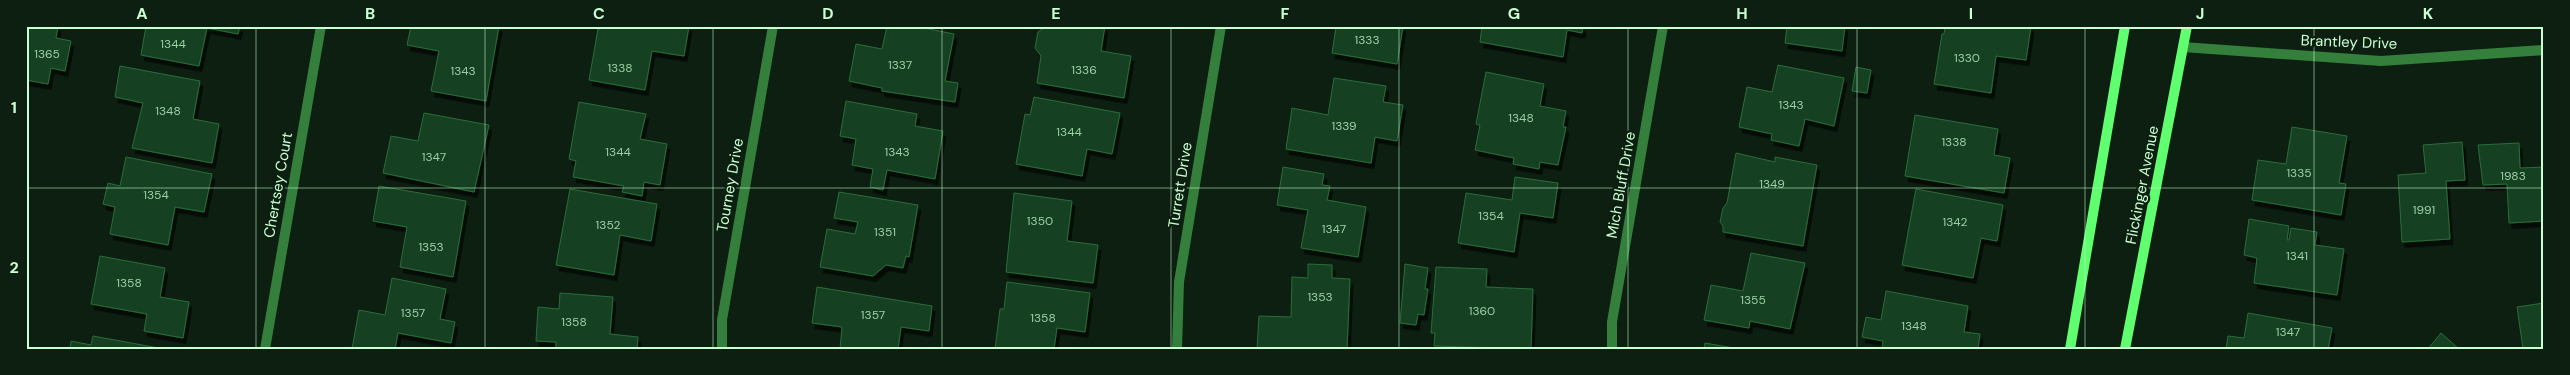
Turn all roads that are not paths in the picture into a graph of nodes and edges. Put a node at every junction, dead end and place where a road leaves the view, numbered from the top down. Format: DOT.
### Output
graph roads {
  1 [pos="320,26"];
  2 [pos="772,26"];
  3 [pos="1221,26"];
  4 [pos="1662,26"];
  5 [pos="2125,26"];
  6 [pos="2187,26"];
  7 [pos="2183,47"];
  8 [pos="2544,50"];
  9 [pos="265,349"];
  10 [pos="722,349"];
  11 [pos="1177,349"];
  12 [pos="1612,349"];
  13 [pos="2070,349"];
  14 [pos="2125,349"];
  1 -- 9 [label="street, Chertsey Court"];
  2 -- 10 [label="street, Tourney Drive"];
  3 -- 11 [label="street, Turrett Drive"];
  4 -- 12 [label="street, Mich Bluff Drive"];
  5 -- 13 [label="main road"];
  6 -- 7 [label="main road, Flickinger Avenue"];
  7 -- 8 [label="street, Brantley Drive"];
  7 -- 14 [label="main road, Flickinger Avenue"];
}
